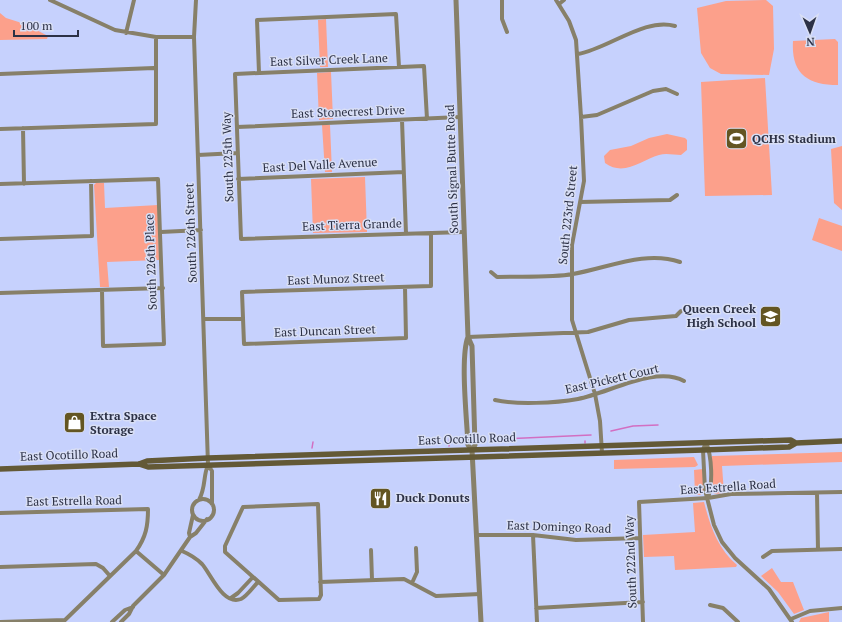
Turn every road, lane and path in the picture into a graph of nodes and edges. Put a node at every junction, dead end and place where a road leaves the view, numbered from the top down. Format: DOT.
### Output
graph roads {
  1 [pos="50,0"];
  2 [pos="134,0"];
  3 [pos="196,0"];
  4 [pos="456,0"];
  5 [pos="502,0"];
  6 [pos="564,0"];
  7 [pos="558,2"];
  8 [pos="675,26"];
  9 [pos="507,32"];
  10 [pos="126,33"];
  11 [pos="156,37"];
  12 [pos="194,37"];
  13 [pos="578,54"];
  14 [pos="399,67"];
  15 [pos="154,68"];
  16 [pos="259,73"];
  17 [pos="0,74"];
  18 [pos="235,74"];
  19 [pos="677,94"];
  20 [pos="460,117"];
  21 [pos="582,117"];
  22 [pos="427,119"];
  23 [pos="402,120"];
  24 [pos="236,127"];
  25 [pos="23,128"];
  26 [pos="0,129"];
  27 [pos="237,153"];
  28 [pos="198,155"];
  29 [pos="404,172"];
  30 [pos="238,179"];
  31 [pos="91,181"];
  32 [pos="0,184"];
  33 [pos="24,184"];
  34 [pos="677,195"];
  35 [pos="580,202"];
  36 [pos="201,230"];
  37 [pos="161,232"];
  38 [pos="464,232"];
  39 [pos="431,233"];
  40 [pos="406,234"];
  41 [pos="0,239"];
  42 [pos="241,239"];
  43 [pos="680,262"];
  44 [pos="491,272"];
  45 [pos="572,274"];
  46 [pos="405,287"];
  47 [pos="162,288"];
  48 [pos="102,290"];
  49 [pos="0,293"];
  50 [pos="681,311"];
  51 [pos="204,319"];
  52 [pos="243,319"];
  53 [pos="575,333"];
  54 [pos="468,337"];
  55 [pos="684,380"];
  56 [pos="595,394"];
  57 [pos="495,400"];
  58 [pos="842,441"];
  59 [pos="706,442"];
  60 [pos="796,443"];
  61 [pos="602,446"];
  62 [pos="472,450"];
  63 [pos="706,450"];
  64 [pos="602,453"];
  65 [pos="472,457"];
  66 [pos="208,458"];
  67 [pos="139,464"];
  68 [pos="208,465"];
  69 [pos="0,469"];
  70 [pos="842,492"];
  71 [pos="817,493"];
  72 [pos="708,498"];
  73 [pos="199,500"];
  74 [pos="639,502"];
  75 [pos="212,504"];
  76 [pos="0,513"];
  77 [pos="193,515"];
  78 [pos="207,520"];
  79 [pos="476,535"];
  80 [pos="533,535"];
  81 [pos="190,538"];
  82 [pos="640,538"];
  83 [pos="416,548"];
  84 [pos="842,549"];
  85 [pos="182,550"];
  86 [pos="371,550"];
  87 [pos="818,550"];
  88 [pos="136,551"];
  89 [pos="763,556"];
  90 [pos="0,567"];
  91 [pos="164,575"];
  92 [pos="110,576"];
  93 [pos="253,577"];
  94 [pos="372,580"];
  95 [pos="258,582"];
  96 [pos="320,582"];
  97 [pos="412,583"];
  98 [pos="480,594"];
  99 [pos="231,598"];
  100 [pos="642,602"];
  101 [pos="710,604"];
  102 [pos="133,606"];
  103 [pos="536,608"];
  104 [pos="842,608"];
  105 [pos="792,620"];
  106 [pos="0,622"];
  107 [pos="112,622"];
  108 [pos="121,622"];
  109 [pos="481,622"];
  110 [pos="537,622"];
  111 [pos="643,622"];
  112 [pos="738,622"];
  1 -- 10 [label="street"];
  2 -- 10 [label="street"];
  3 -- 12 [label="street, South 226th Street"];
  4 -- 20 [label="street, South Signal Butte Road"];
  5 -- 9 [label="street"];
  6 -- 7 [label="street"];
  7 -- 13 [label="street, South 223rd Street"];
  8 -- 13 [label="street"];
  10 -- 11 [label="street"];
  11 -- 12 [label="street"];
  11 -- 15 [label="street"];
  12 -- 28 [label="street, South 226th Street"];
  13 -- 21 [label="street, South 223rd Street"];
  14 -- 16 [label="street, East Silver Creek Lane"];
  14 -- 16 [label="street"];
  14 -- 22 [label="street, East Silver Creek Lane"];
  15 -- 17 [label="street"];
  15 -- 25 [label="street"];
  16 -- 18 [label="street, East Silver Creek Lane"];
  18 -- 24 [label="street, South 225th Way"];
  19 -- 21 [label="street"];
  20 -- 22 [label="street, East Stonecrest Drive"];
  20 -- 38 [label="street, South Signal Butte Road"];
  21 -- 35 [label="street, South 223rd Street"];
  22 -- 23 [label="street, East Stonecrest Drive"];
  23 -- 24 [label="street, East Stonecrest Drive"];
  23 -- 29 [label="street"];
  24 -- 27 [label="street, South 225th Way"];
  25 -- 26 [label="street"];
  25 -- 33 [label="street"];
  27 -- 28 [label="street"];
  27 -- 30 [label="street, South 225th Way"];
  28 -- 36 [label="street, South 226th Street"];
  29 -- 30 [label="street, East Del Valle Avenue"];
  29 -- 40 [label="street"];
  30 -- 42 [label="street, South 225th Way"];
  31 -- 33 [label="street"];
  31 -- 37 [label="street, South 226th Place"];
  31 -- 41 [label="street"];
  32 -- 33 [label="street"];
  34 -- 35 [label="street"];
  35 -- 45 [label="street, South 223rd Street"];
  36 -- 37 [label="street"];
  36 -- 51 [label="street, South 226th Street"];
  37 -- 47 [label="street, South 226th Place"];
  38 -- 39 [label="street, East Tierra Grande"];
  38 -- 54 [label="street, South Signal Butte Road"];
  39 -- 40 [label="street, East Tierra Grande"];
  39 -- 46 [label="street, East Munoz Street"];
  40 -- 42 [label="street, East Tierra Grande"];
  43 -- 45 [label="street"];
  44 -- 45 [label="street"];
  45 -- 53 [label="street, South 223rd Street"];
  46 -- 52 [label="street, East Munoz Street"];
  46 -- 52 [label="street, East Duncan Street"];
  47 -- 48 [label="street"];
  47 -- 48 [label="street, South 226th Place"];
  48 -- 49 [label="street"];
  50 -- 53 [label="street"];
  51 -- 52 [label="street"];
  51 -- 66 [label="street, South 226th Street"];
  53 -- 54 [label="street"];
  53 -- 56 [label="street, South 223rd Street"];
  54 -- 62 [label="street, South Signal Butte Road"];
  55 -- 56 [label="street, East Pickett Court"];
  56 -- 57 [label="street, East Pickett Court"];
  56 -- 61 [label="street, South 223rd Street"];
  58 -- 60 [label="main road, East Ocotillo Road"];
  59 -- 60 [label="main road, East Ocotillo Road"];
  59 -- 61 [label="main road, East Ocotillo Road"];
  59 -- 63 [label="street"];
  60 -- 63 [label="main road, East Ocotillo Road"];
  61 -- 62 [label="main road, East Ocotillo Road"];
  61 -- 64 [label="street, South 223rd Street"];
  62 -- 65 [label="street, South Signal Butte Road"];
  62 -- 66 [label="main road, East Ocotillo Road"];
  63 -- 64 [label="main road, East Ocotillo Road"];
  63 -- 72 [label="street"];
  64 -- 65 [label="main road, East Ocotillo Road"];
  65 -- 68 [label="main road, East Ocotillo Road"];
  65 -- 79 [label="street, South Signal Butte Road"];
  66 -- 67 [label="main road, East Ocotillo Road"];
  66 -- 68 [label="street, South 226th Street"];
  67 -- 68 [label="main road, East Ocotillo Road"];
  67 -- 69 [label="main road, East Ocotillo Road"];
  68 -- 73 [label="street"];
  68 -- 75 [label="street"];
  70 -- 71 [label="street, East Estrella Road"];
  71 -- 72 [label="street, East Estrella Road"];
  71 -- 87 [label="street"];
  72 -- 74 [label="street, East Estrella Road"];
  72 -- 105 [label="street"];
  73 -- 75 [label="street"];
  73 -- 77 [label="street"];
  74 -- 82 [label="street, South 222nd Way"];
  75 -- 78 [label="street"];
  76 -- 88 [label="street, East Estrella Road"];
  77 -- 78 [label="street"];
  77 -- 81 [label="street"];
  78 -- 81 [label="street"];
  79 -- 80 [label="street, East Domingo Road"];
  79 -- 98 [label="street, South Signal Butte Road"];
  80 -- 82 [label="street, East Domingo Road"];
  80 -- 103 [label="street"];
  81 -- 85 [label="street"];
  82 -- 100 [label="street, South 222nd Way"];
  83 -- 97 [label="street"];
  84 -- 87 [label="street"];
  85 -- 91 [label="street"];
  85 -- 99 [label="street"];
  86 -- 94 [label="street"];
  87 -- 89 [label="street"];
  88 -- 91 [label="street"];
  88 -- 92 [label="street"];
  90 -- 92 [label="street"];
  91 -- 102 [label="street"];
  92 -- 106 [label="street"];
  93 -- 95 [label="street"];
  93 -- 96 [label="street"];
  93 -- 99 [label="street"];
  94 -- 96 [label="street"];
  94 -- 97 [label="street"];
  95 -- 96 [label="street"];
  95 -- 99 [label="street"];
  97 -- 98 [label="street"];
  98 -- 109 [label="street, South Signal Butte Road"];
  100 -- 103 [label="street"];
  100 -- 111 [label="street, South 222nd Way"];
  101 -- 112 [label="street"];
  102 -- 107 [label="street"];
  102 -- 108 [label="street"];
  103 -- 110 [label="street"];
  104 -- 105 [label="street"];
}
